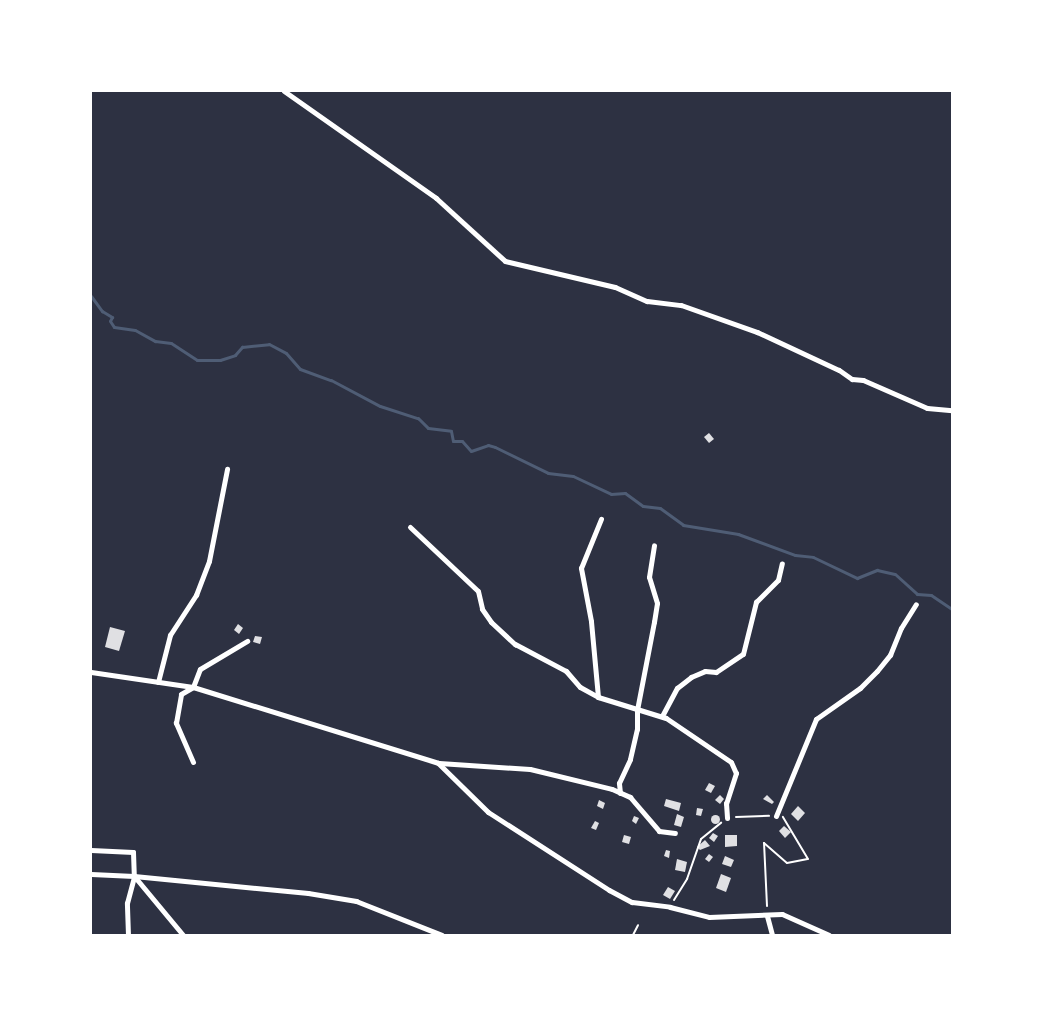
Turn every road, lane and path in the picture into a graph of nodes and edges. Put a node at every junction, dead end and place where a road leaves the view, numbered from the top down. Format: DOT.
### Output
graph roads {
  1 [pos="284,91"];
  2 [pos="952,410"];
  3 [pos="227,470"];
  4 [pos="601,519"];
  5 [pos="410,527"];
  6 [pos="654,545"];
  7 [pos="782,563"];
  8 [pos="916,604"];
  9 [pos="247,641"];
  10 [pos="91,672"];
  11 [pos="158,682"];
  12 [pos="193,687"];
  13 [pos="598,697"];
  14 [pos="637,710"];
  15 [pos="662,716"];
  16 [pos="193,762"];
  17 [pos="438,763"];
  18 [pos="620,792"];
  19 [pos="776,816"];
  20 [pos="727,818"];
  21 [pos="675,833"];
  22 [pos="91,850"];
  23 [pos="91,874"];
  24 [pos="134,876"];
  25 [pos="670,907"];
  26 [pos="768,916"];
  27 [pos="638,926"];
  28 [pos="128,935"];
  29 [pos="183,935"];
  30 [pos="442,935"];
  31 [pos="633,935"];
  32 [pos="772,935"];
  33 [pos="829,935"];
  1 -- 2 [label="street"];
  3 -- 11 [label="street"];
  4 -- 13 [label="street"];
  5 -- 13 [label="street"];
  6 -- 14 [label="street"];
  7 -- 15 [label="street"];
  8 -- 19 [label="street"];
  9 -- 12 [label="street"];
  10 -- 11 [label="street"];
  11 -- 12 [label="street"];
  12 -- 16 [label="street"];
  12 -- 17 [label="street"];
  13 -- 14 [label="street"];
  14 -- 15 [label="street"];
  14 -- 18 [label="street"];
  15 -- 20 [label="street"];
  17 -- 18 [label="street"];
  17 -- 25 [label="street"];
  18 -- 21 [label="street"];
  19 -- 20 [label="path"];
  19 -- 26 [label="path"];
  20 -- 25 [label="path"];
  22 -- 24 [label="street"];
  23 -- 24 [label="street"];
  24 -- 28 [label="street"];
  24 -- 29 [label="street"];
  24 -- 30 [label="street"];
  25 -- 26 [label="street"];
  26 -- 32 [label="street"];
  26 -- 33 [label="street"];
  27 -- 31 [label="path"];
}
